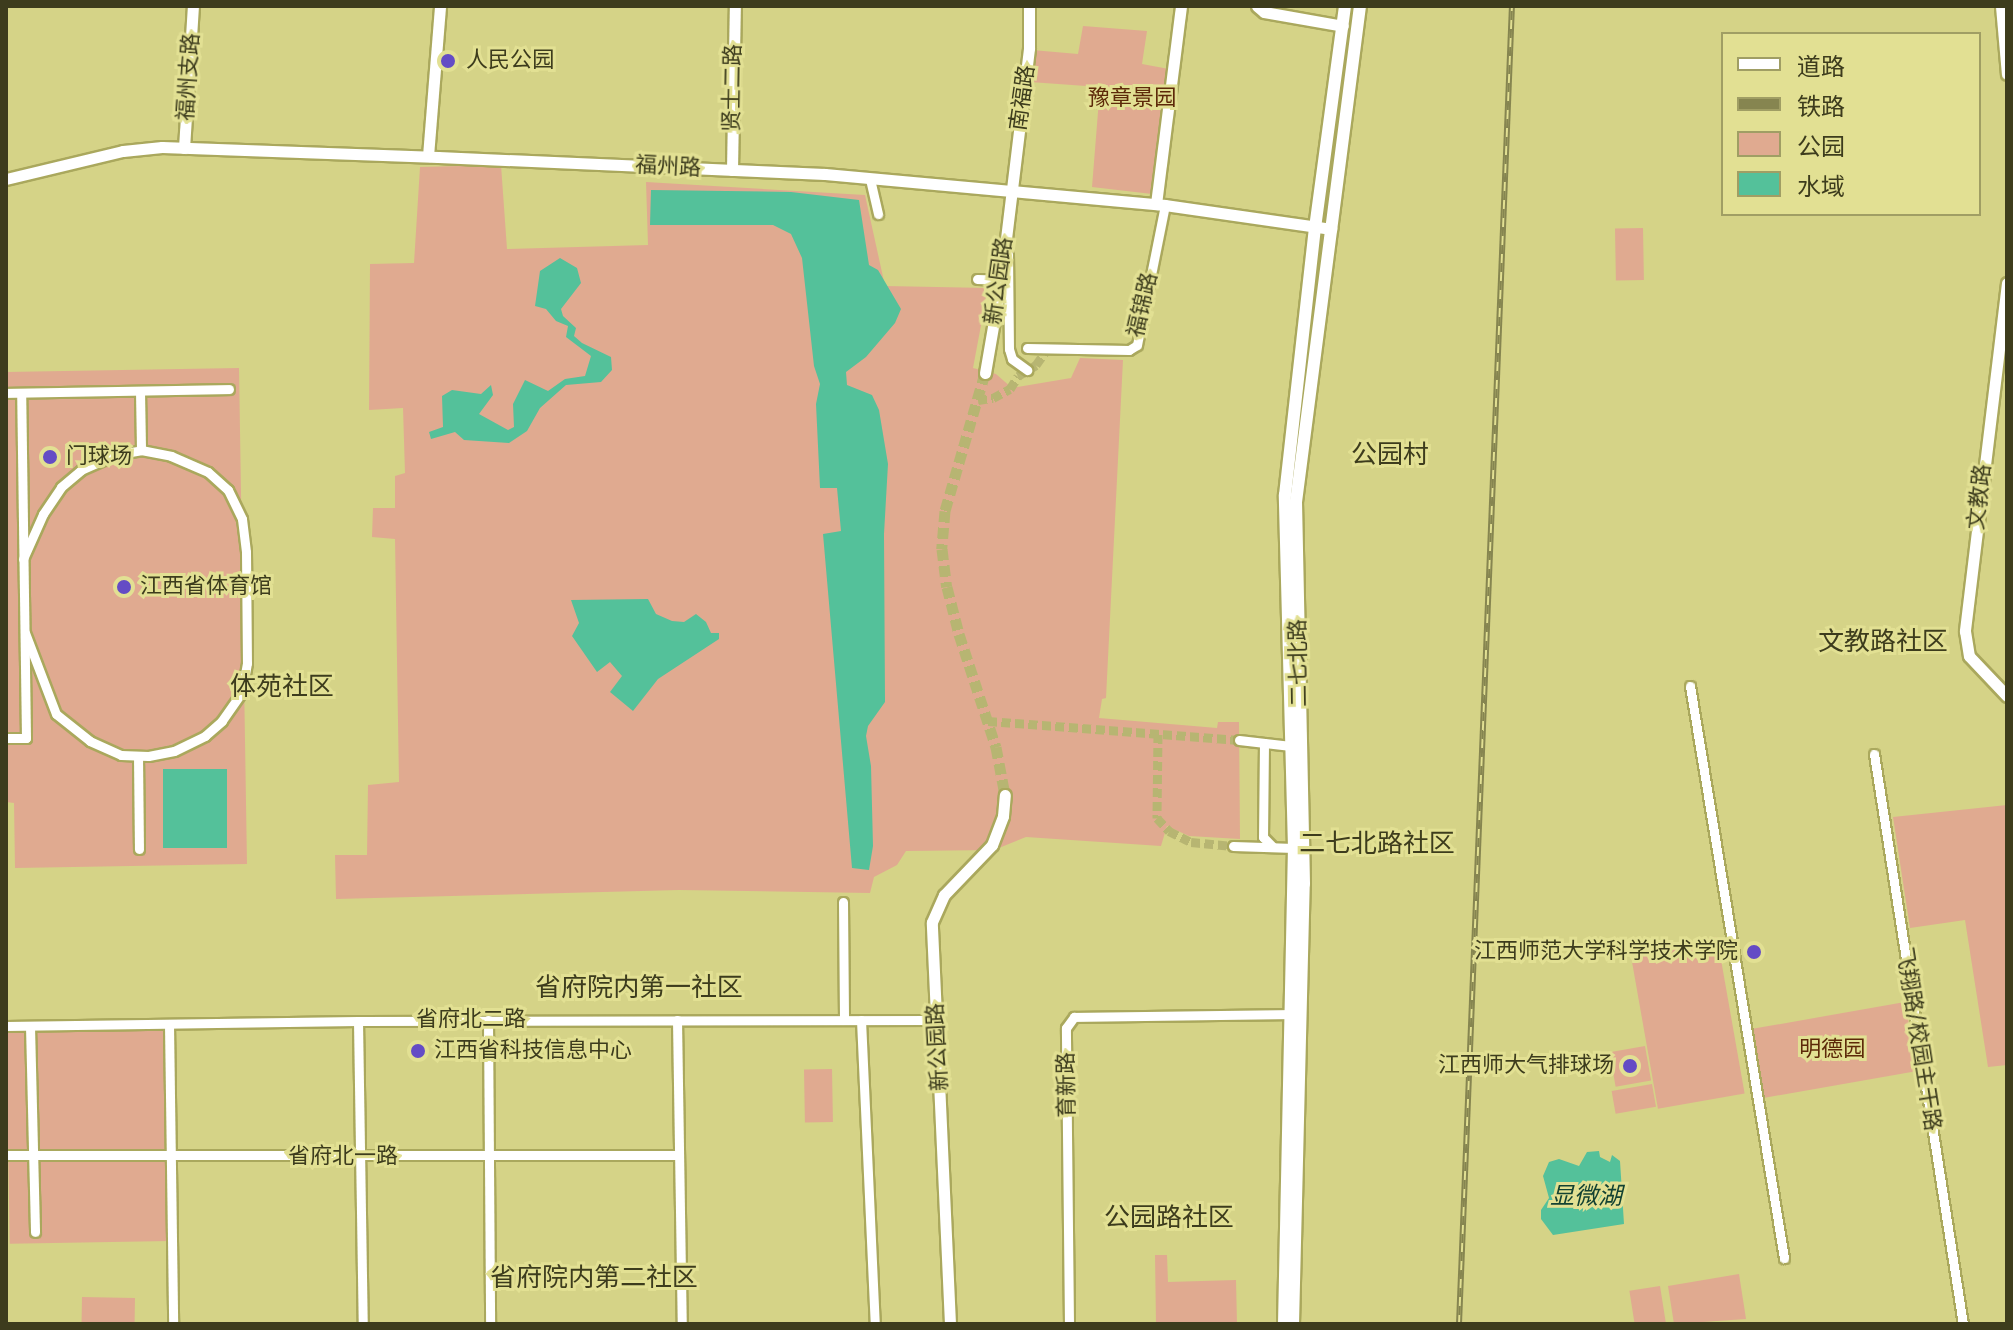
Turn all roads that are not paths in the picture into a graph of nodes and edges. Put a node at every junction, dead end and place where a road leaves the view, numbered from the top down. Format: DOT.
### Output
graph roads {
  1 [pos="193,6"];
  2 [pos="440,6"];
  3 [pos="735,6"];
  4 [pos="1029,6"];
  5 [pos="1181,6"];
  6 [pos="1257,6"];
  7 [pos="1345,6"];
  8 [pos="1360,6"];
  9 [pos="2001,6"];
  10 [pos="1343,26"];
  11 [pos="2007,74"];
  12 [pos="184,148"];
  13 [pos="428,156"];
  14 [pos="732,170"];
  15 [pos="6,179"];
  16 [pos="870,179"];
  17 [pos="1010,189"];
  18 [pos="1161,205"];
  19 [pos="878,214"];
  20 [pos="1008,219"];
  21 [pos="1315,228"];
  22 [pos="1331,229"];
  23 [pos="977,279"];
  24 [pos="1001,280"];
  25 [pos="2007,283"];
  26 [pos="1027,348"];
  27 [pos="1027,370"];
  28 [pos="985,373"];
  29 [pos="229,389"];
  30 [pos="140,391"];
  31 [pos="6,393"];
  32 [pos="21,393"];
  33 [pos="141,450"];
  34 [pos="23,559"];
  35 [pos="25,633"];
  36 [pos="1690,686"];
  37 [pos="2007,696"];
  38 [pos="6,738"];
  39 [pos="1239,740"];
  40 [pos="1264,743"];
  41 [pos="1291,746"];
  42 [pos="1874,754"];
  43 [pos="138,756"];
  44 [pos="1005,795"];
  45 [pos="1233,846"];
  46 [pos="1273,847"];
  47 [pos="1294,848"];
  48 [pos="139,849"];
  49 [pos="843,902"];
  50 [pos="1291,1014"];
  51 [pos="488,1020"];
  52 [pos="677,1020"];
  53 [pos="844,1020"];
  54 [pos="861,1020"];
  55 [pos="937,1020"];
  56 [pos="358,1021"];
  57 [pos="169,1024"];
  58 [pos="6,1026"];
  59 [pos="30,1026"];
  60 [pos="6,1155"];
  61 [pos="32,1155"];
  62 [pos="170,1155"];
  63 [pos="679,1155"];
  64 [pos="487,1157"];
  65 [pos="360,1158"];
  66 [pos="35,1232"];
  67 [pos="1784,1258"];
  68 [pos="173,1324"];
  69 [pos="363,1324"];
  70 [pos="490,1324"];
  71 [pos="682,1324"];
  72 [pos="875,1324"];
  73 [pos="950,1324"];
  74 [pos="1069,1324"];
  75 [pos="1284,1324"];
  76 [pos="1293,1324"];
  77 [pos="1963,1324"];
  1 -- 12 [label="street, 福州支路"];
  2 -- 13 [label="street"];
  3 -- 14 [label="street, 贤士二路"];
  4 -- 17 [label="street, 南福路"];
  5 -- 18 [label="street, 福锦路"];
  6 -- 10 [label="street"];
  7 -- 10 [label="main road, 二七北路"];
  8 -- 22 [label="main road, 二七北路"];
  9 -- 11 [label="street"];
  10 -- 21 [label="main road, 二七北路"];
  12 -- 13 [label="street, 福州路"];
  12 -- 15 [label="street, 福州路"];
  13 -- 14 [label="street, 福州路"];
  14 -- 16 [label="street, 福州路"];
  16 -- 17 [label="street, 福州路"];
  16 -- 19 [label="street"];
  17 -- 18 [label="street, 福州路"];
  17 -- 20 [label="street, 新公园路"];
  18 -- 21 [label="street, 福州路"];
  18 -- 26 [label="street, 福锦路"];
  20 -- 24 [label="street, 新公园路"];
  20 -- 27 [label="street"];
  21 -- 22 [label="street, 福州路"];
  21 -- 41 [label="main road, 二七北路"];
  22 -- 76 [label="main road, 二七北路"];
  23 -- 24 [label="street"];
  24 -- 28 [label="street, 新公园路"];
  25 -- 37 [label="street, 文教路"];
  29 -- 30 [label="street"];
  30 -- 32 [label="street"];
  30 -- 33 [label="street"];
  31 -- 32 [label="street"];
  32 -- 34 [label="street"];
  33 -- 34 [label="street"];
  33 -- 43 [label="street"];
  34 -- 35 [label="street"];
  35 -- 38 [label="street"];
  35 -- 43 [label="street"];
  36 -- 67 [label="street"];
  39 -- 40 [label="street"];
  40 -- 41 [label="street"];
  40 -- 46 [label="street"];
  41 -- 47 [label="main road, 二七北路"];
  42 -- 77 [label="street, 飞翔路/校园主干路"];
  43 -- 48 [label="street"];
  44 -- 55 [label="street, 新公园路"];
  45 -- 46 [label="street"];
  46 -- 47 [label="street"];
  47 -- 50 [label="main road, 二七北路"];
  49 -- 53 [label="street"];
  50 -- 74 [label="street, 育新路"];
  50 -- 75 [label="main road, 二七北路"];
  51 -- 52 [label="street, 省府北二路"];
  51 -- 56 [label="street, 省府北二路"];
  51 -- 64 [label="street"];
  52 -- 53 [label="street, 省府北二路"];
  52 -- 63 [label="street"];
  53 -- 54 [label="street, 省府北二路"];
  54 -- 55 [label="street, 省府北二路"];
  54 -- 72 [label="street"];
  55 -- 73 [label="street, 新公园路"];
  56 -- 57 [label="street, 省府北二路"];
  56 -- 65 [label="street"];
  57 -- 59 [label="street, 省府北二路"];
  57 -- 62 [label="street"];
  58 -- 59 [label="street, 省府北二路"];
  59 -- 61 [label="street"];
  60 -- 61 [label="street, 省府北一路"];
  61 -- 62 [label="street, 省府北一路"];
  61 -- 66 [label="street"];
  62 -- 65 [label="street, 省府北一路"];
  62 -- 68 [label="street"];
  63 -- 64 [label="street, 省府北一路"];
  63 -- 71 [label="street"];
  64 -- 65 [label="street, 省府北一路"];
  64 -- 70 [label="street"];
  65 -- 69 [label="street"];
}
